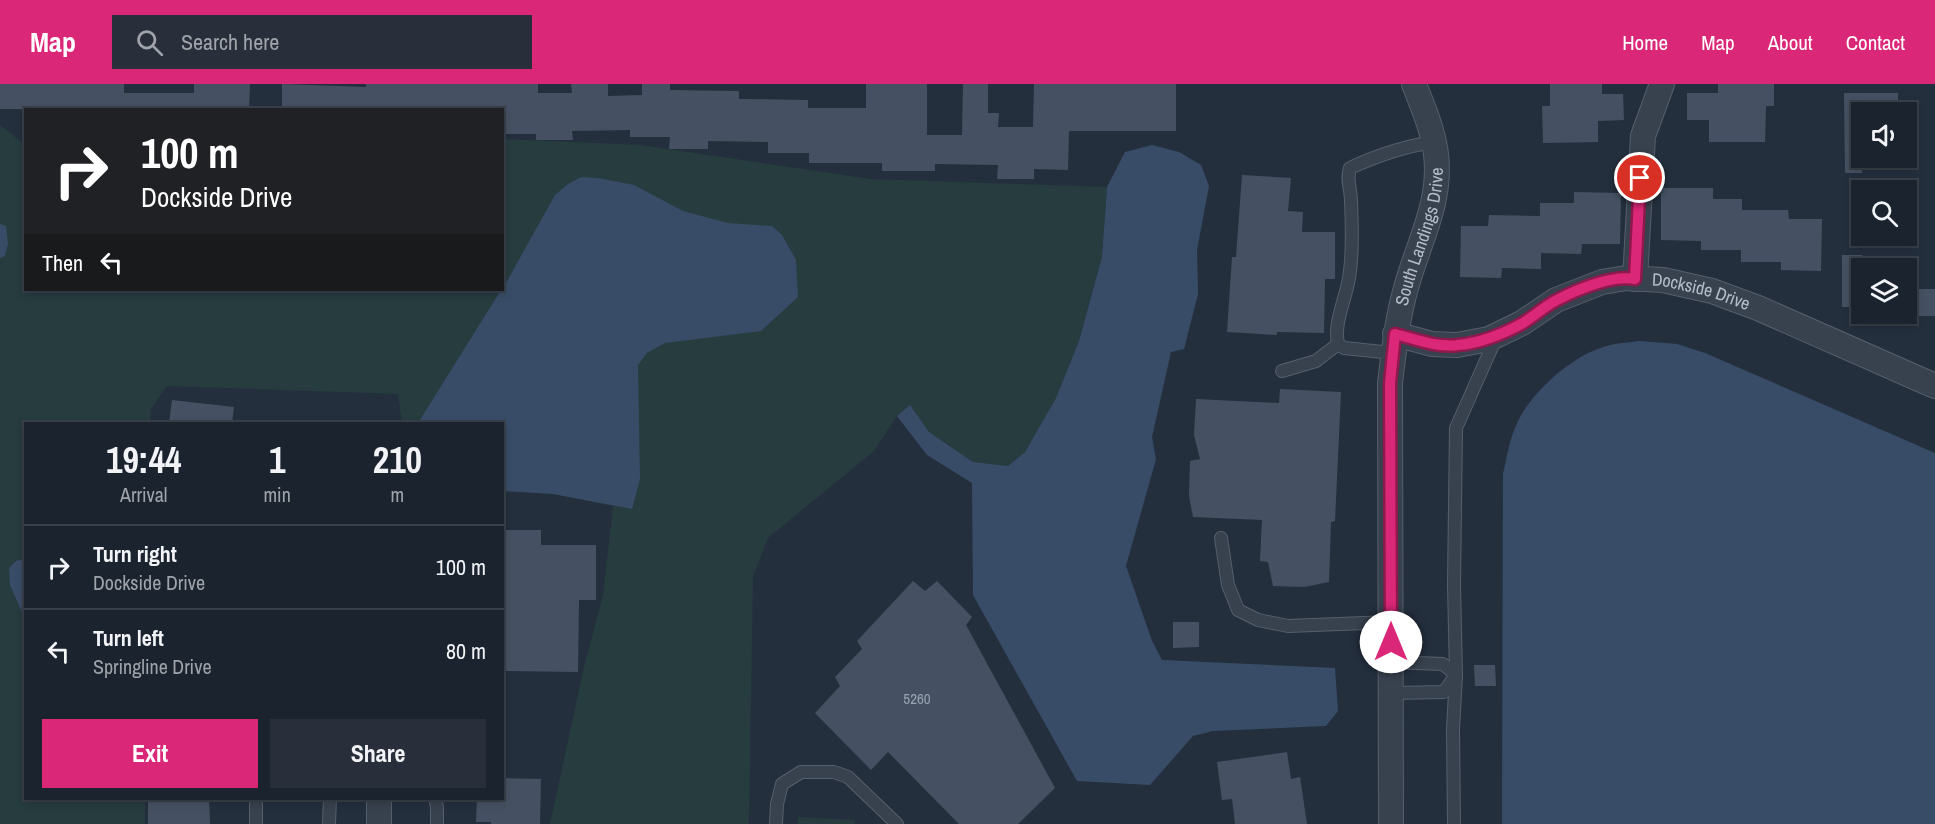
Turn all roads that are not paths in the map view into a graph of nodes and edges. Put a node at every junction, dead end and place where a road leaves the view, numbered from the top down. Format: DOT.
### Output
graph roads {
  1 [pos="1414,84"];
  2 [pos="1662,84"];
  3 [pos="1434,142"];
  4 [pos="1635,279"];
  5 [pos="1498,334"];
  6 [pos="1394,343"];
  7 [pos="1338,344"];
  8 [pos="1282,371"];
  9 [pos="1935,386"];
  10 [pos="1221,538"];
  11 [pos="1391,622"];
  12 [pos="1390,662"];
  13 [pos="1456,675"];
  14 [pos="1391,693"];
  15 [pos="256,800"];
  16 [pos="330,800"];
  17 [pos="379,800"];
  18 [pos="435,800"];
  19 [pos="256,824"];
  20 [pos="329,824"];
  21 [pos="379,824"];
  22 [pos="437,824"];
  23 [pos="776,824"];
  24 [pos="897,824"];
  25 [pos="1391,824"];
  26 [pos="1454,824"];
  1 -- 3 [label="street, South Landings Drive"];
  2 -- 4 [label="street"];
  3 -- 6 [label="street, South Landings Drive"];
  3 -- 7 [label="lane"];
  4 -- 5 [label="street, Dockside Drive"];
  4 -- 9 [label="street, Dockside Drive"];
  5 -- 6 [label="street, Dockside Drive"];
  5 -- 13 [label="lane"];
  6 -- 7 [label="lane"];
  6 -- 11 [label="street, South Landings Drive"];
  7 -- 8 [label="lane"];
  10 -- 11 [label="lane"];
  11 -- 12 [label="street, South Landings Drive"];
  12 -- 13 [label="lane"];
  12 -- 14 [label="street, South Landings Drive"];
  13 -- 14 [label="lane"];
  13 -- 26 [label="lane"];
  14 -- 25 [label="street, South Landings Drive"];
  15 -- 19 [label="lane"];
  16 -- 20 [label="lane"];
  17 -- 21 [label="street"];
  18 -- 22 [label="lane"];
  23 -- 24 [label="lane"];
}
